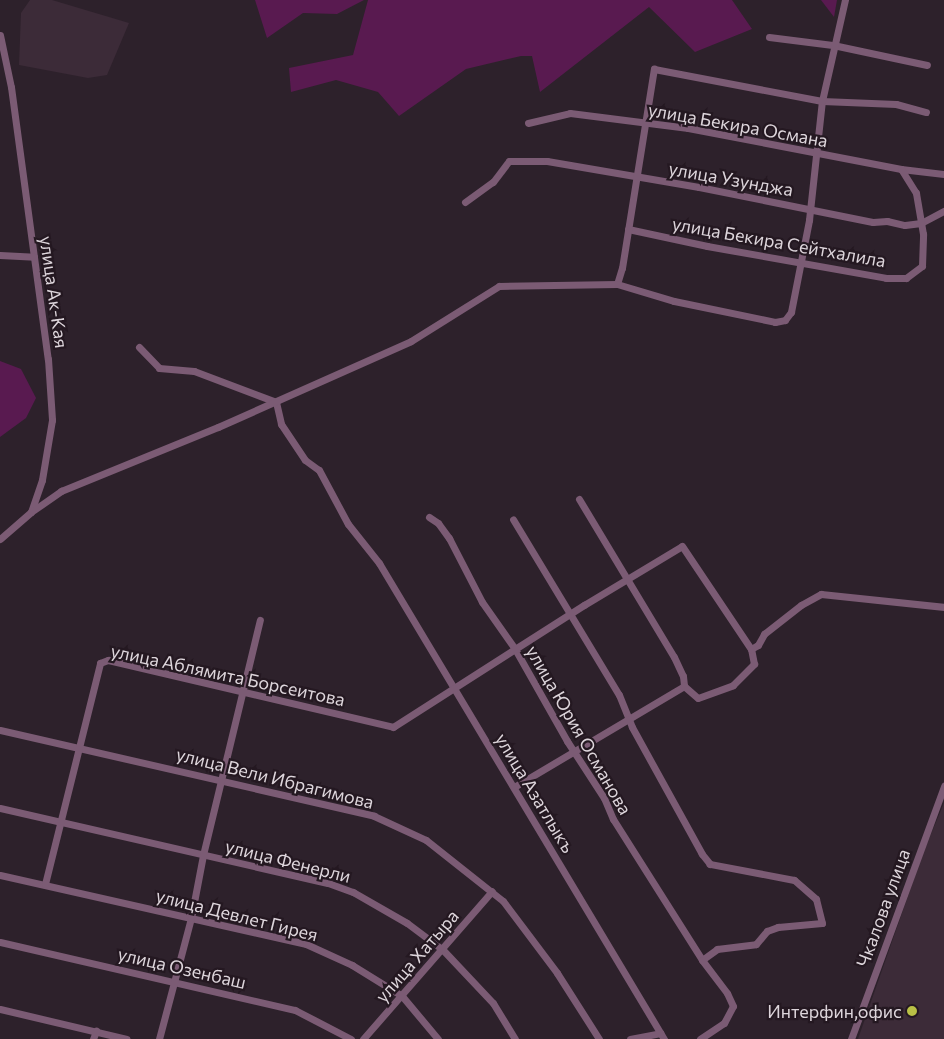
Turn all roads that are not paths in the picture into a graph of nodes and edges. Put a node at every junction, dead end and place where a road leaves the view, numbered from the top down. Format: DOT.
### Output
graph roads {
  1 [pos="845,0"];
  2 [pos="0,35"];
  3 [pos="770,37"];
  4 [pos="832,45"];
  5 [pos="927,65"];
  6 [pos="822,101"];
  7 [pos="926,112"];
  8 [pos="528,123"];
  9 [pos="645,124"];
  10 [pos="817,153"];
  11 [pos="901,169"];
  12 [pos="944,174"];
  13 [pos="636,178"];
  14 [pos="465,202"];
  15 [pos="809,208"];
  16 [pos="944,210"];
  17 [pos="921,223"];
  18 [pos="628,229"];
  19 [pos="0,255"];
  20 [pos="34,257"];
  21 [pos="800,260"];
  22 [pos="617,284"];
  23 [pos="139,347"];
  24 [pos="276,402"];
  25 [pos="579,499"];
  26 [pos="31,512"];
  27 [pos="429,517"];
  28 [pos="513,520"];
  29 [pos="0,540"];
  30 [pos="626,582"];
  31 [pos="944,608"];
  32 [pos="570,614"];
  33 [pos="260,620"];
  34 [pos="515,649"];
  35 [pos="751,649"];
  36 [pos="684,686"];
  37 [pos="453,687"];
  38 [pos="244,695"];
  39 [pos="630,718"];
  40 [pos="0,730"];
  41 [pos="78,746"];
  42 [pos="574,750"];
  43 [pos="222,779"];
  44 [pos="944,786"];
  45 [pos="514,787"];
  46 [pos="0,808"];
  47 [pos="61,821"];
  48 [pos="203,855"];
  49 [pos="0,875"];
  50 [pos="45,884"];
  51 [pos="492,892"];
  52 [pos="191,918"];
  53 [pos="0,942"];
  54 [pos="443,950"];
  55 [pos="702,960"];
  56 [pos="175,981"];
  57 [pos="402,996"];
  58 [pos="0,1009"];
  59 [pos="96,1031"];
  60 [pos="662,1036"];
  61 [pos="94,1039"];
  62 [pos="127,1039"];
  63 [pos="159,1039"];
  64 [pos="351,1039"];
  65 [pos="363,1039"];
  66 [pos="438,1039"];
  67 [pos="515,1039"];
  68 [pos="599,1039"];
  69 [pos="630,1039"];
  70 [pos="700,1039"];
  71 [pos="850,1039"];
  1 -- 4 [label="street"];
  2 -- 20 [label="street, улица Ак-Кая"];
  3 -- 4 [label="street"];
  4 -- 5 [label="street"];
  4 -- 6 [label="street"];
  6 -- 7 [label="street"];
  6 -- 9 [label="street"];
  6 -- 10 [label="street"];
  8 -- 9 [label="street, улица Бекира Османа"];
  9 -- 10 [label="street, улица Бекира Османа"];
  9 -- 13 [label="street"];
  10 -- 11 [label="street, улица Бекира Османа"];
  10 -- 15 [label="street"];
  11 -- 12 [label="street, улица Бекира Османа"];
  11 -- 17 [label="street"];
  13 -- 14 [label="street, улица Узунджа"];
  13 -- 15 [label="street, улица Узунджа"];
  13 -- 18 [label="street"];
  15 -- 17 [label="street, улица Узунджа"];
  15 -- 21 [label="street"];
  16 -- 17 [label="street, улица Узунджа"];
  17 -- 21 [label="street, улица Бекира Сейтхалила"];
  18 -- 21 [label="street, улица Бекира Сейтхалила"];
  18 -- 22 [label="street"];
  19 -- 20 [label="street"];
  20 -- 26 [label="street, улица Ак-Кая"];
  21 -- 22 [label="street"];
  22 -- 24 [label="street"];
  23 -- 24 [label="street"];
  24 -- 26 [label="street"];
  24 -- 37 [label="street, улица Азатлыкъ"];
  25 -- 30 [label="street"];
  26 -- 29 [label="street, улица Ак-Кая"];
  27 -- 34 [label="street, улица Юрия Османова"];
  28 -- 32 [label="street"];
  30 -- 32 [label="street"];
  30 -- 35 [label="street"];
  30 -- 36 [label="street"];
  31 -- 35 [label="street"];
  32 -- 34 [label="street"];
  32 -- 39 [label="street"];
  33 -- 38 [label="street"];
  34 -- 37 [label="street"];
  34 -- 42 [label="street, улица Юрия Османова"];
  35 -- 36 [label="street"];
  36 -- 39 [label="street"];
  37 -- 38 [label="street, улица Аблямита Борсеитова"];
  37 -- 45 [label="street, улица Азатлыкъ"];
  38 -- 41 [label="street, улица Аблямита Борсеитова"];
  38 -- 43 [label="street"];
  39 -- 42 [label="street"];
  39 -- 55 [label="street"];
  40 -- 41 [label="street, улица Вели Ибрагимова"];
  41 -- 43 [label="street, улица Вели Ибрагимова"];
  41 -- 47 [label="street"];
  42 -- 45 [label="street"];
  42 -- 55 [label="street, улица Юрия Османова"];
  43 -- 48 [label="street"];
  43 -- 51 [label="street, улица Вели Ибрагимова"];
  44 -- 71 [label="street, Чкалова улица"];
  45 -- 60 [label="street, улица Азатлыкъ"];
  46 -- 47 [label="street, улица Фенерли"];
  47 -- 48 [label="street, улица Фенерли"];
  47 -- 50 [label="street"];
  48 -- 52 [label="street"];
  48 -- 54 [label="street, улица Фенерли"];
  49 -- 50 [label="street, улица Девлет Гирея"];
  50 -- 52 [label="street, улица Девлет Гирея"];
  51 -- 54 [label="street, улица Хатыра"];
  51 -- 68 [label="street, улица Вели Ибрагимова"];
  52 -- 56 [label="street"];
  52 -- 57 [label="street, улица Девлет Гирея"];
  53 -- 56 [label="street, улица Озенбаш"];
  54 -- 57 [label="street, улица Хатыра"];
  54 -- 67 [label="street, улица Фенерли"];
  55 -- 70 [label="street, улица Юрия Османова"];
  56 -- 63 [label="street"];
  56 -- 64 [label="street, улица Озенбаш"];
  57 -- 65 [label="street, улица Хатыра"];
  57 -- 66 [label="street, улица Девлет Гирея"];
  58 -- 59 [label="street"];
  59 -- 61 [label="street"];
  59 -- 62 [label="street"];
  60 -- 69 [label="street"];
}
